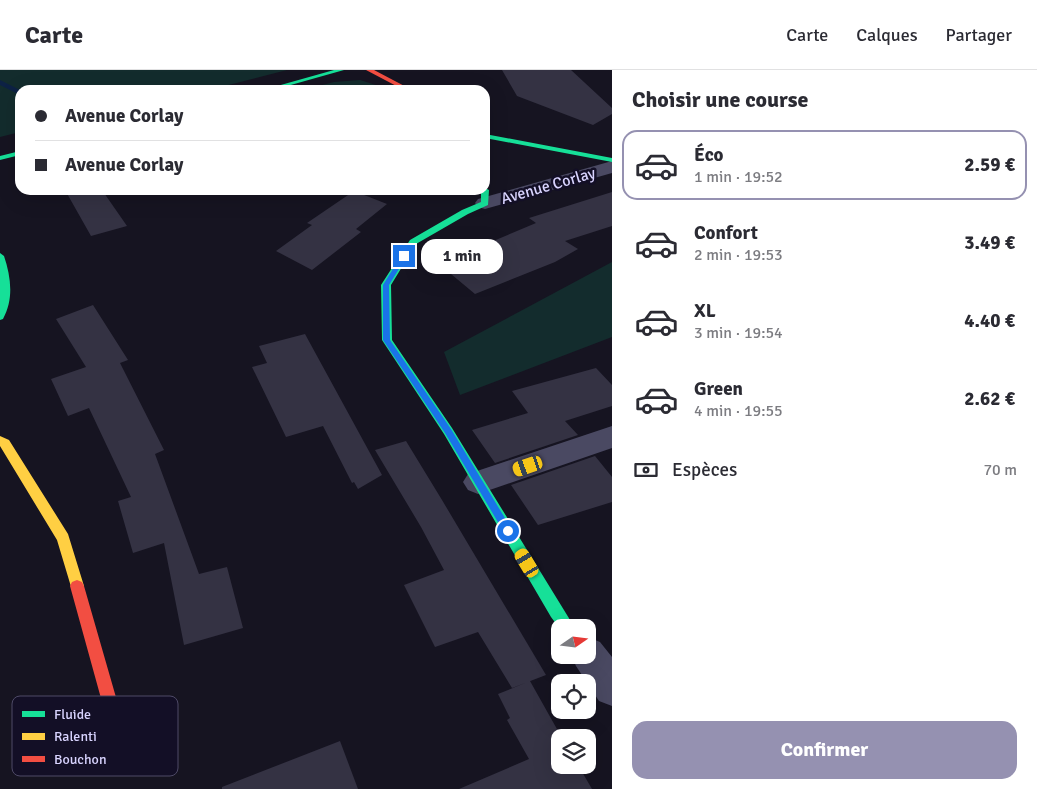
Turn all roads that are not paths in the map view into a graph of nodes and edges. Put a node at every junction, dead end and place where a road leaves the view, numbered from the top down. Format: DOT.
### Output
graph roads {
  1 [pos="341,70"];
  2 [pos="369,70"];
  3 [pos="285,85"];
  4 [pos="399,85"];
  5 [pos="490,137"];
  6 [pos="15,154"];
  7 [pos="0,158"];
  8 [pos="612,160"];
  9 [pos="612,167"];
  10 [pos="490,195"];
  11 [pos="485,196"];
  12 [pos="0,256"];
  13 [pos="0,317"];
  14 [pos="612,438"];
  15 [pos="0,440"];
  16 [pos="478,482"];
  17 [pos="562,619"];
  18 [pos="595,664"];
  19 [pos="612,688"];
  20 [pos="108,696"];
  1 -- 3 [label="street"];
  2 -- 4 [label="street"];
  5 -- 8 [label="street, Avenue Corlay"];
  6 -- 7 [label="street"];
  9 -- 10 [label="street, Avenue Corlay"];
  11 -- 16 [label="street, Avenue Corlay"];
  12 -- 13 [label="street"];
  14 -- 16 [label="street"];
  15 -- 20 [label="street"];
  16 -- 17 [label="street, Avenue Corlay"];
  18 -- 19 [label="street"];
}
